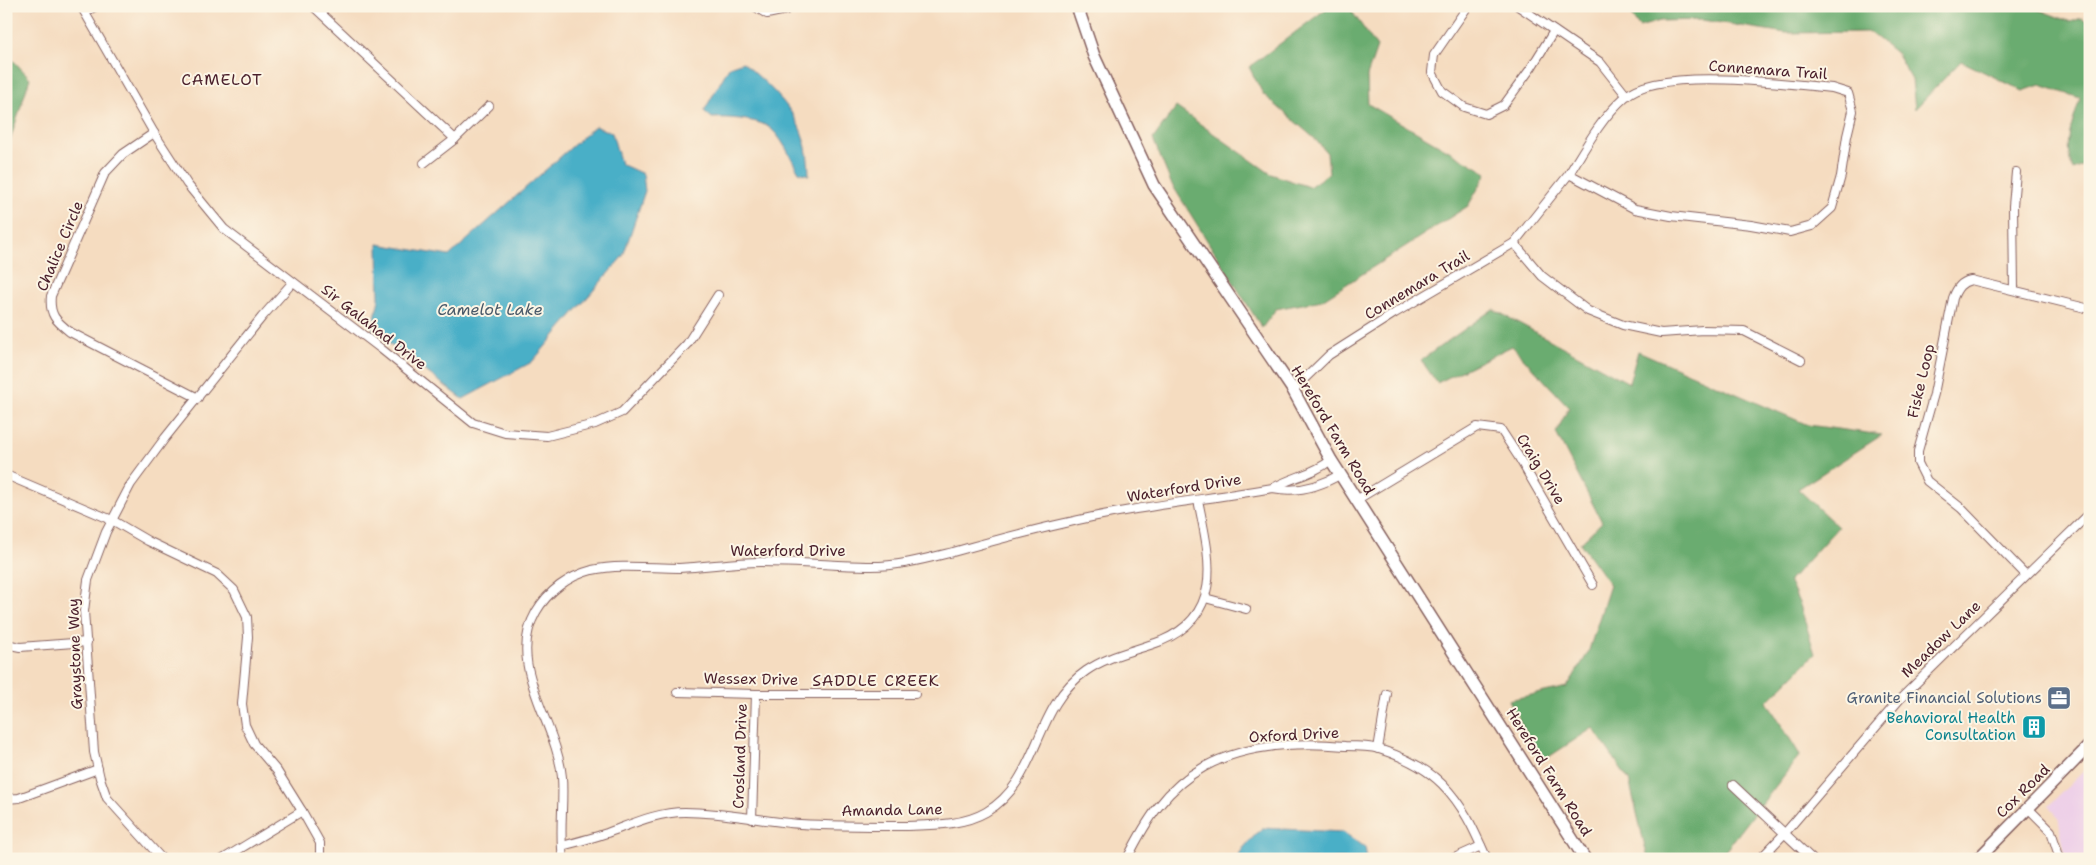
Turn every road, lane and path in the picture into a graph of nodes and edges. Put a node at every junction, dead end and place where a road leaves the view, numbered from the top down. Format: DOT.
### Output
graph roads {
  1 [pos="96,6"];
  2 [pos="313,6"];
  3 [pos="754,6"];
  4 [pos="791,6"];
  5 [pos="1077,6"];
  6 [pos="1468,6"];
  7 [pos="1518,6"];
  8 [pos="83,9"];
  9 [pos="1554,31"];
  10 [pos="1626,95"];
  11 [pos="489,106"];
  12 [pos="154,133"];
  13 [pos="455,139"];
  14 [pos="424,163"];
  15 [pos="2016,172"];
  16 [pos="1569,174"];
  17 [pos="1514,243"];
  18 [pos="293,282"];
  19 [pos="2014,290"];
  20 [pos="718,295"];
  21 [pos="2090,309"];
  22 [pos="1801,360"];
  23 [pos="1293,390"];
  24 [pos="198,398"];
  25 [pos="1331,460"];
  26 [pos="1342,474"];
  27 [pos="6,476"];
  28 [pos="1296,478"];
  29 [pos="1273,488"];
  30 [pos="1299,490"];
  31 [pos="1358,499"];
  32 [pos="1198,500"];
  33 [pos="2090,513"];
  34 [pos="112,520"];
  35 [pos="2026,575"];
  36 [pos="1593,585"];
  37 [pos="1206,598"];
  38 [pos="1246,609"];
  39 [pos="87,642"];
  40 [pos="6,644"];
  41 [pos="677,692"];
  42 [pos="756,694"];
  43 [pos="915,694"];
  44 [pos="1387,694"];
  45 [pos="2090,745"];
  46 [pos="1378,749"];
  47 [pos="98,769"];
  48 [pos="1733,785"];
  49 [pos="6,799"];
  50 [pos="2027,807"];
  51 [pos="302,811"];
  52 [pos="752,818"];
  53 [pos="1785,833"];
  54 [pos="562,846"];
  55 [pos="1481,846"];
  56 [pos="162,859"];
  57 [pos="222,859"];
  58 [pos="320,859"];
  59 [pos="563,859"];
  60 [pos="1128,859"];
  61 [pos="1452,859"];
  62 [pos="1487,859"];
  63 [pos="1585,859"];
  64 [pos="1760,859"];
  65 [pos="1812,859"];
  66 [pos="1978,859"];
  67 [pos="2060,859"];
  1 -- 8 [label="street"];
  2 -- 13 [label="street"];
  3 -- 4 [label="street"];
  5 -- 23 [label="street, Hereford Farm Road"];
  6 -- 9 [label="street"];
  7 -- 9 [label="street"];
  8 -- 12 [label="street, Sir Galahad Drive"];
  9 -- 10 [label="street"];
  10 -- 16 [label="street, Connemara Trail"];
  10 -- 16 [label="street, Connemara Trail"];
  11 -- 13 [label="street"];
  12 -- 18 [label="street, Sir Galahad Drive"];
  12 -- 24 [label="street, Chalice Circle"];
  13 -- 14 [label="street"];
  15 -- 19 [label="street"];
  16 -- 17 [label="street, Connemara Trail"];
  17 -- 22 [label="street"];
  17 -- 23 [label="street, Connemara Trail"];
  18 -- 20 [label="street, Sir Galahad Drive"];
  18 -- 24 [label="street, Graystone Way"];
  19 -- 21 [label="street, Fiske Loop"];
  19 -- 35 [label="street, Fiske Loop"];
  23 -- 25 [label="street, Hereford Farm Road"];
  24 -- 34 [label="street, Graystone Way"];
  25 -- 26 [label="street, Hereford Farm Road"];
  25 -- 28 [label="street, Waterford Drive"];
  26 -- 30 [label="street, Waterford Drive"];
  26 -- 31 [label="street, Hereford Farm Road"];
  27 -- 34 [label="street"];
  28 -- 29 [label="street, Waterford Drive"];
  28 -- 30 [label="street"];
  29 -- 30 [label="street, Waterford Drive"];
  29 -- 32 [label="street, Waterford Drive"];
  31 -- 36 [label="street, Craig Drive"];
  31 -- 63 [label="street, Hereford Farm Road"];
  32 -- 37 [label="street, Amanda Lane"];
  32 -- 54 [label="street, Waterford Drive"];
  33 -- 35 [label="street, Meadow Lane"];
  34 -- 39 [label="street, Graystone Way"];
  34 -- 51 [label="street"];
  35 -- 53 [label="street, Meadow Lane"];
  37 -- 38 [label="street"];
  37 -- 52 [label="street, Amanda Lane"];
  39 -- 40 [label="street"];
  39 -- 47 [label="street, Graystone Way"];
  41 -- 42 [label="street, Wessex Drive"];
  42 -- 43 [label="street, Wessex Drive"];
  42 -- 52 [label="street, Crosland Drive"];
  44 -- 46 [label="street"];
  45 -- 50 [label="street, Cox Road"];
  46 -- 55 [label="street, Oxford Drive"];
  46 -- 60 [label="street, Oxford Drive"];
  47 -- 49 [label="street"];
  47 -- 56 [label="street, Graystone Way"];
  48 -- 53 [label="street"];
  50 -- 66 [label="street, Cox Road"];
  50 -- 67 [label="street"];
  51 -- 57 [label="street"];
  51 -- 58 [label="street"];
  52 -- 54 [label="street, Amanda Lane"];
  53 -- 64 [label="street, Meadow Lane"];
  53 -- 65 [label="street"];
  54 -- 59 [label="street, Waterford Drive"];
  55 -- 61 [label="street"];
  55 -- 62 [label="street, Oxford Drive"];
}
